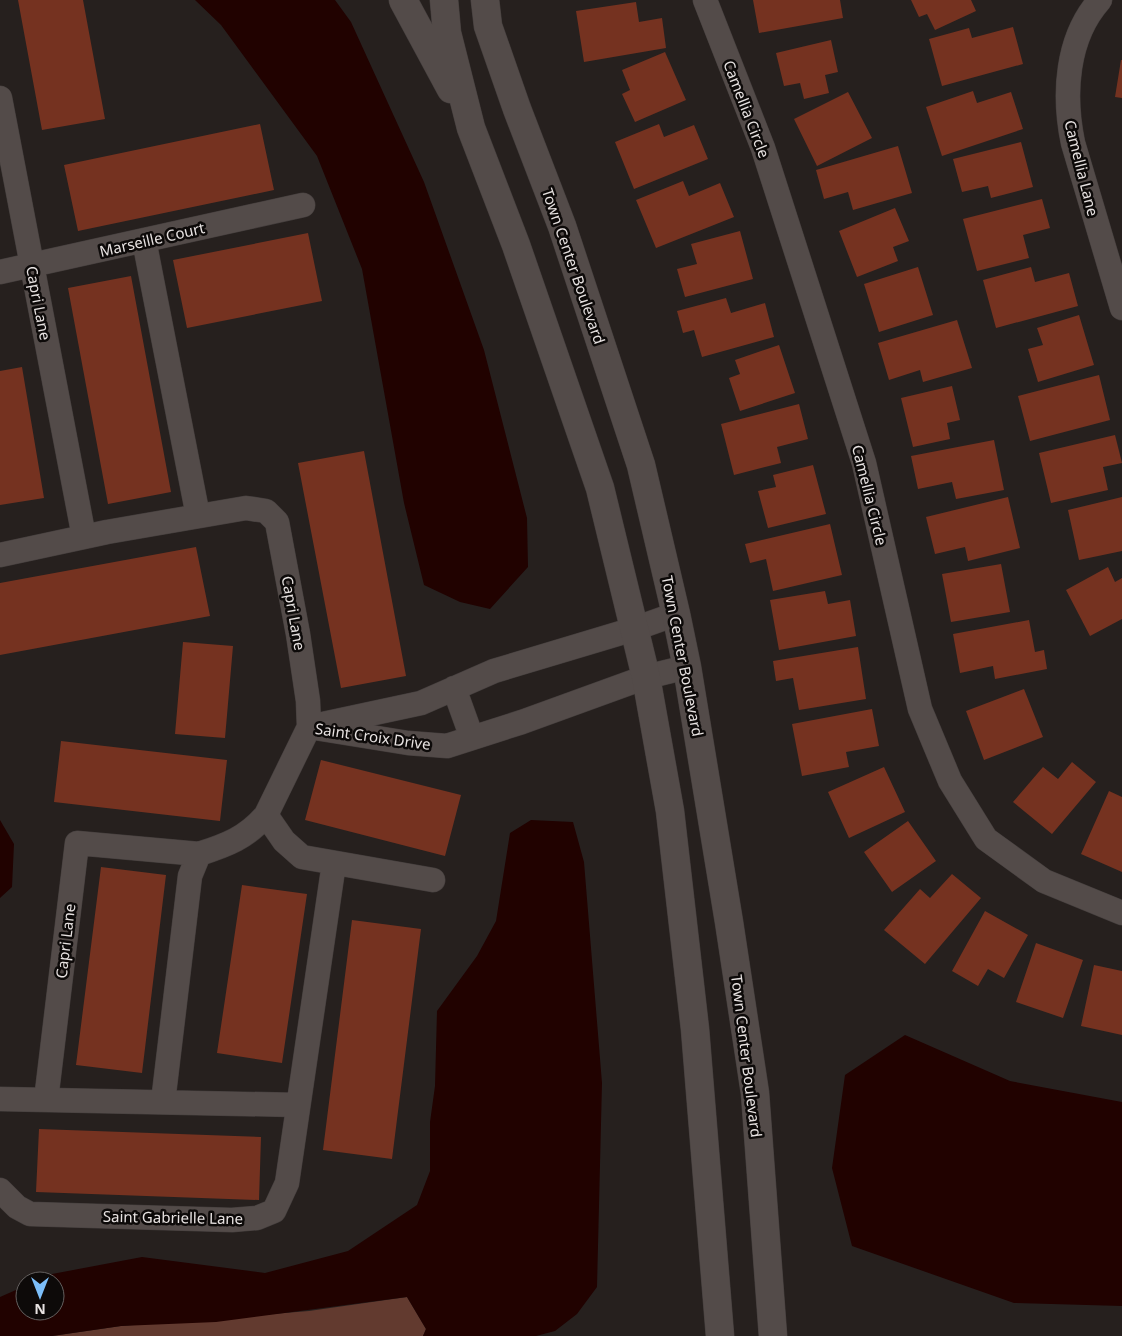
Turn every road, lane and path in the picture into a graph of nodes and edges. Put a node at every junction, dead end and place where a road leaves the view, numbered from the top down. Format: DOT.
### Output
graph roads {
  1 [pos="403,0"];
  2 [pos="444,0"];
  3 [pos="485,0"];
  4 [pos="705,0"];
  5 [pos="1098,1"];
  6 [pos="0,98"];
  7 [pos="471,128"];
  8 [pos="5,154"];
  9 [pos="303,205"];
  10 [pos="144,240"];
  11 [pos="32,266"];
  12 [pos="0,272"];
  13 [pos="1122,308"];
  14 [pos="198,516"];
  15 [pos="84,537"];
  16 [pos="0,555"];
  17 [pos="676,614"];
  18 [pos="634,629"];
  19 [pos="687,667"];
  20 [pos="646,677"];
  21 [pos="454,688"];
  22 [pos="308,727"];
  23 [pos="472,738"];
  24 [pos="266,815"];
  25 [pos="199,854"];
  26 [pos="334,863"];
  27 [pos="433,880"];
  28 [pos="1122,913"];
  29 [pos="0,1099"];
  30 [pos="46,1100"];
  31 [pos="164,1102"];
  32 [pos="298,1105"];
  33 [pos="0,1190"];
  34 [pos="720,1336"];
  35 [pos="773,1336"];
  1 -- 7 [label="street"];
  2 -- 7 [label="street"];
  3 -- 17 [label="street, Town Center Boulevard"];
  4 -- 28 [label="street, Camellia Circle"];
  5 -- 13 [label="street, Camellia Lane"];
  6 -- 8 [label="street, Capri Lane"];
  7 -- 18 [label="street"];
  8 -- 11 [label="street, Capri Lane"];
  9 -- 10 [label="street, Marseille Court"];
  10 -- 11 [label="street, Marseille Court"];
  10 -- 14 [label="street"];
  11 -- 12 [label="street, Marseille Court"];
  11 -- 15 [label="street, Capri Lane"];
  14 -- 15 [label="street, Capri Lane"];
  14 -- 22 [label="street, Capri Lane"];
  15 -- 16 [label="street, Capri Lane"];
  17 -- 18 [label="street, Saint Croix Drive"];
  17 -- 19 [label="street, Town Center Boulevard"];
  18 -- 20 [label="street"];
  18 -- 21 [label="street, Saint Croix Drive"];
  19 -- 20 [label="street, Saint Croix Drive"];
  19 -- 35 [label="street, Town Center Boulevard"];
  20 -- 23 [label="street, Saint Croix Drive"];
  20 -- 34 [label="street"];
  21 -- 22 [label="street, Saint Croix Drive"];
  21 -- 23 [label="street"];
  22 -- 23 [label="street, Saint Croix Drive"];
  22 -- 24 [label="street, Capri Lane"];
  24 -- 25 [label="street, Capri Lane"];
  24 -- 26 [label="street"];
  25 -- 30 [label="street, Capri Lane"];
  25 -- 31 [label="street"];
  26 -- 27 [label="street"];
  26 -- 32 [label="street, Saint Gabrielle Lane"];
  29 -- 30 [label="street"];
  30 -- 31 [label="street"];
  31 -- 32 [label="street"];
  32 -- 33 [label="street, Saint Gabrielle Lane"];
}
